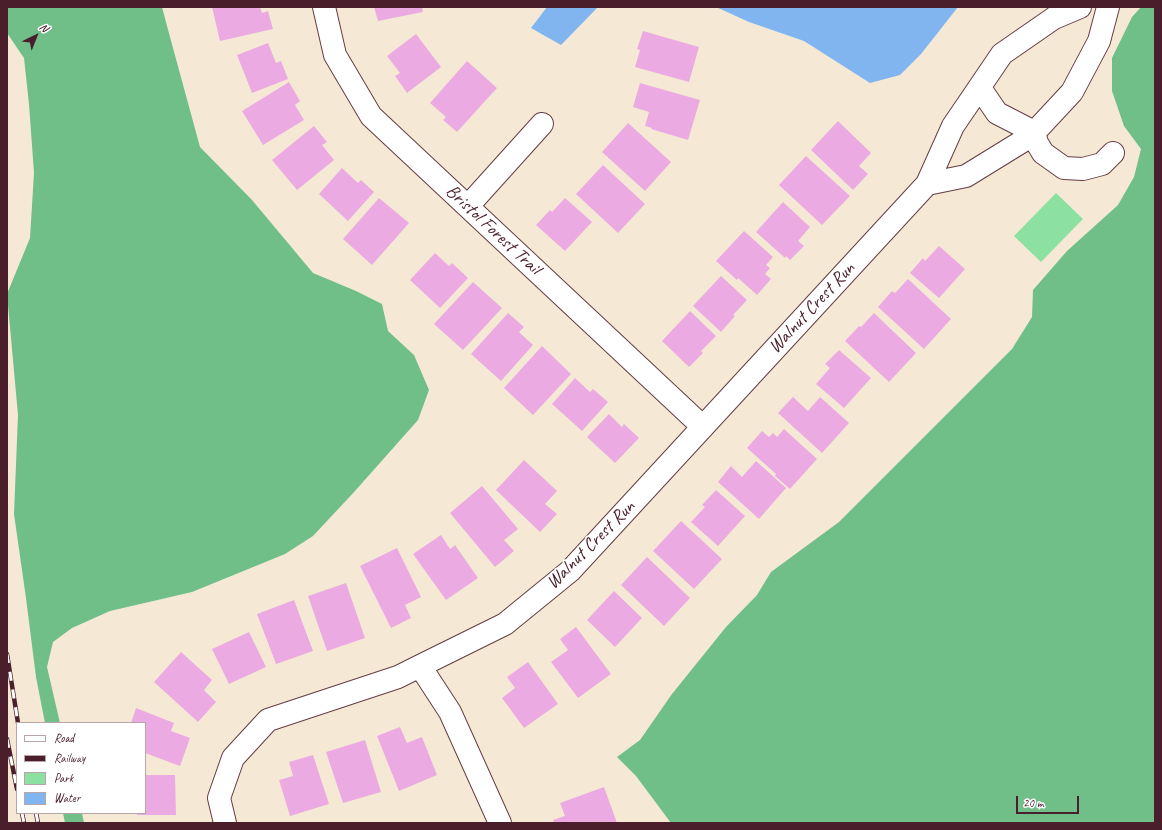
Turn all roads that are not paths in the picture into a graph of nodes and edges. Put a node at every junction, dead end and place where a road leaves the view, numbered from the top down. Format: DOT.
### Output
graph roads {
  1 [pos="324,7"];
  2 [pos="1080,7"];
  3 [pos="1108,7"];
  4 [pos="980,88"];
  5 [pos="542,124"];
  6 [pos="1034,132"];
  7 [pos="1113,153"];
  8 [pos="927,184"];
  9 [pos="468,206"];
  10 [pos="703,427"];
  11 [pos="420,666"];
  12 [pos="225,823"];
  13 [pos="500,823"];
  1 -- 9 [label="street, Bristol Forest Trail"];
  2 -- 4 [label="street, Walnut Crest Run"];
  3 -- 6 [label="street"];
  4 -- 6 [label="street"];
  4 -- 8 [label="street, Walnut Crest Run"];
  5 -- 9 [label="street"];
  6 -- 7 [label="street"];
  6 -- 8 [label="street"];
  8 -- 10 [label="street, Walnut Crest Run"];
  9 -- 10 [label="street, Bristol Forest Trail"];
  10 -- 11 [label="street, Walnut Crest Run"];
  11 -- 12 [label="street, Walnut Crest Run"];
  11 -- 13 [label="street"];
}
